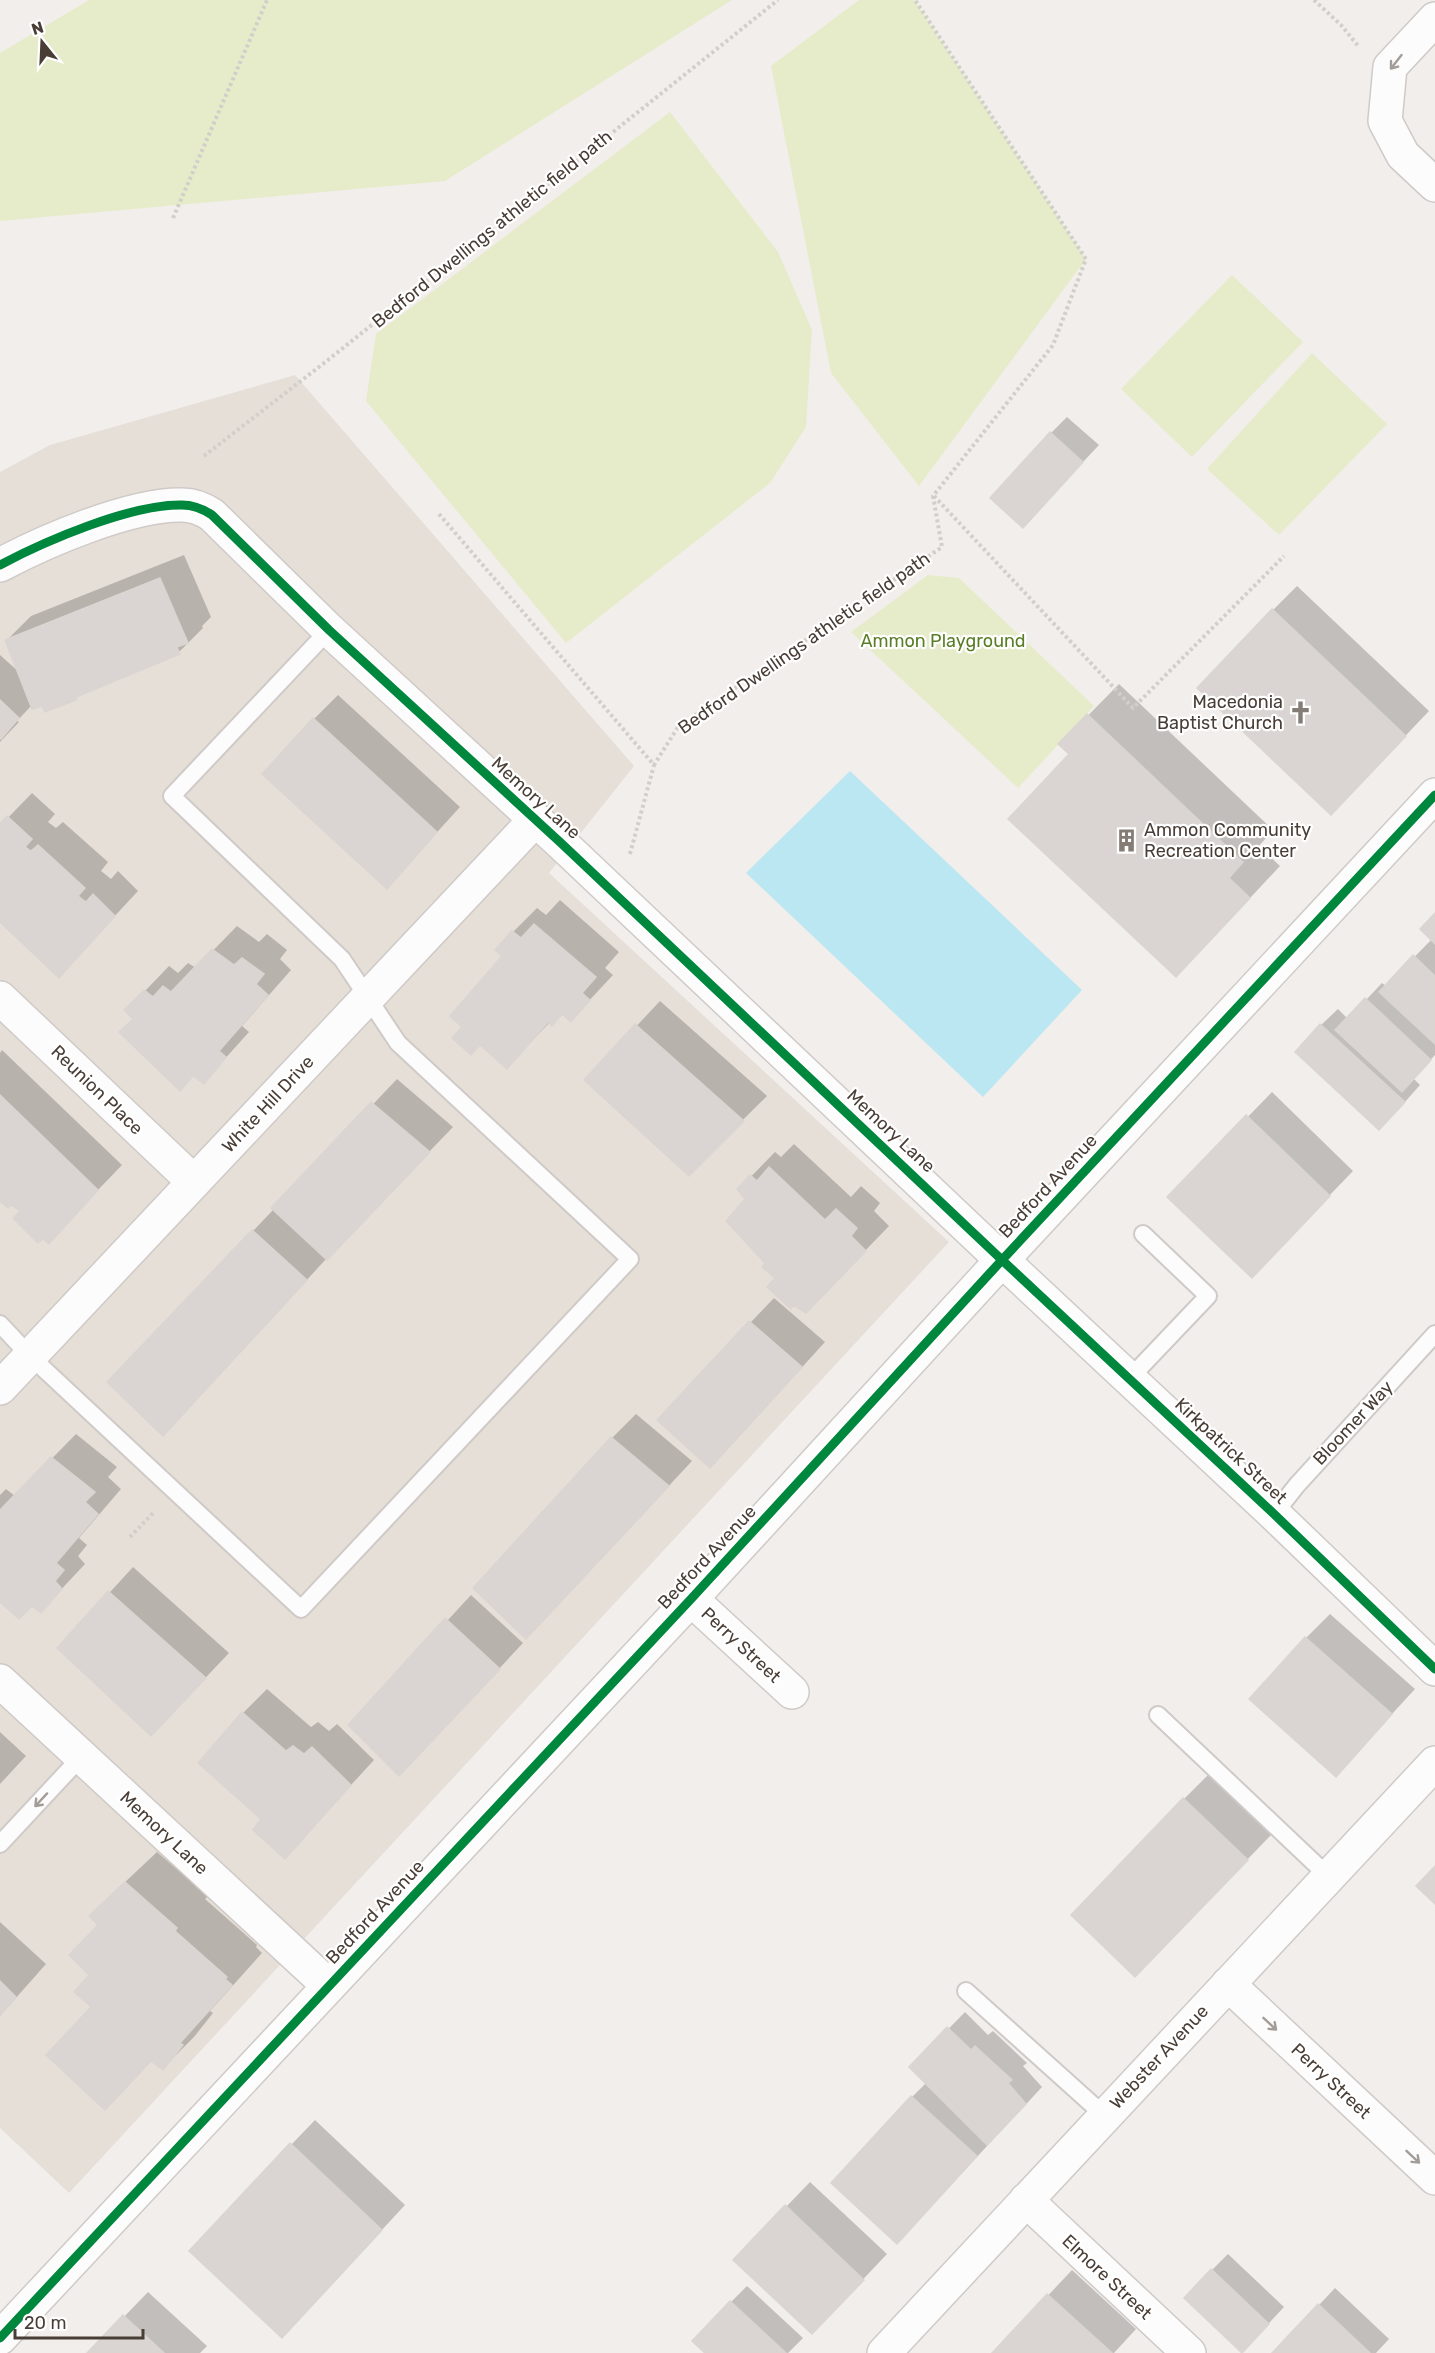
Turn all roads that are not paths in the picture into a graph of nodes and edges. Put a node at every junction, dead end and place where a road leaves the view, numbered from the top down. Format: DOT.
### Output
graph roads {
  1 [pos="1435,19"];
  2 [pos="1435,185"];
  3 [pos="0,565"];
  4 [pos="329,630"];
  5 [pos="1435,795"];
  6 [pos="535,820"];
  7 [pos="0,998"];
  8 [pos="367,999"];
  9 [pos="194,1182"];
  10 [pos="1143,1234"];
  11 [pos="1002,1260"];
  12 [pos="0,1324"];
  13 [pos="1435,1334"];
  14 [pos="30,1356"];
  15 [pos="1129,1379"];
  16 [pos="0,1388"];
  17 [pos="1274,1514"];
  18 [pos="691,1599"];
  19 [pos="1435,1669"];
  20 [pos="0,1681"];
  21 [pos="792,1692"];
  22 [pos="1158,1715"];
  23 [pos="81,1757"];
  24 [pos="1435,1762"];
  25 [pos="0,1845"];
  26 [pos="1328,1876"];
  27 [pos="1228,1984"];
  28 [pos="328,1985"];
  29 [pos="966,1991"];
  30 [pos="1105,2116"];
  31 [pos="1435,2178"];
  32 [pos="1026,2200"];
  33 [pos="4,2327"];
  34 [pos="884,2353"];
  35 [pos="1189,2353"];
  1 -- 2 [label="street, one-way"];
  3 -- 4 [label="street, Memory Lane"];
  4 -- 6 [label="street, Memory Lane"];
  4 -- 8 [label="lane"];
  5 -- 11 [label="street, Bedford Avenue"];
  6 -- 8 [label="street, White Hill Drive"];
  6 -- 11 [label="street, Memory Lane"];
  7 -- 9 [label="street, Reunion Place"];
  8 -- 9 [label="street, White Hill Drive"];
  8 -- 14 [label="lane"];
  9 -- 14 [label="street, White Hill Drive"];
  10 -- 15 [label="lane"];
  11 -- 15 [label="street, Kirkpatrick Street"];
  11 -- 18 [label="street, Bedford Avenue"];
  12 -- 14 [label="lane"];
  13 -- 17 [label="lane, Bloomer Way"];
  14 -- 16 [label="street, White Hill Drive"];
  15 -- 17 [label="street, Kirkpatrick Street"];
  17 -- 19 [label="street, Kirkpatrick Street"];
  18 -- 21 [label="street, Perry Street"];
  18 -- 28 [label="street, Bedford Avenue"];
  20 -- 23 [label="street, Memory Lane"];
  22 -- 26 [label="lane"];
  23 -- 25 [label="lane, one-way"];
  23 -- 28 [label="street, Memory Lane"];
  24 -- 26 [label="street, Webster Avenue"];
  26 -- 27 [label="street, Webster Avenue"];
  27 -- 30 [label="street, Webster Avenue"];
  27 -- 31 [label="street, Perry Street, one-way"];
  28 -- 33 [label="street, Bedford Avenue"];
  29 -- 30 [label="lane"];
  30 -- 32 [label="street, Webster Avenue"];
  32 -- 34 [label="street, Webster Avenue"];
  32 -- 35 [label="street, Elmore Street"];
}
